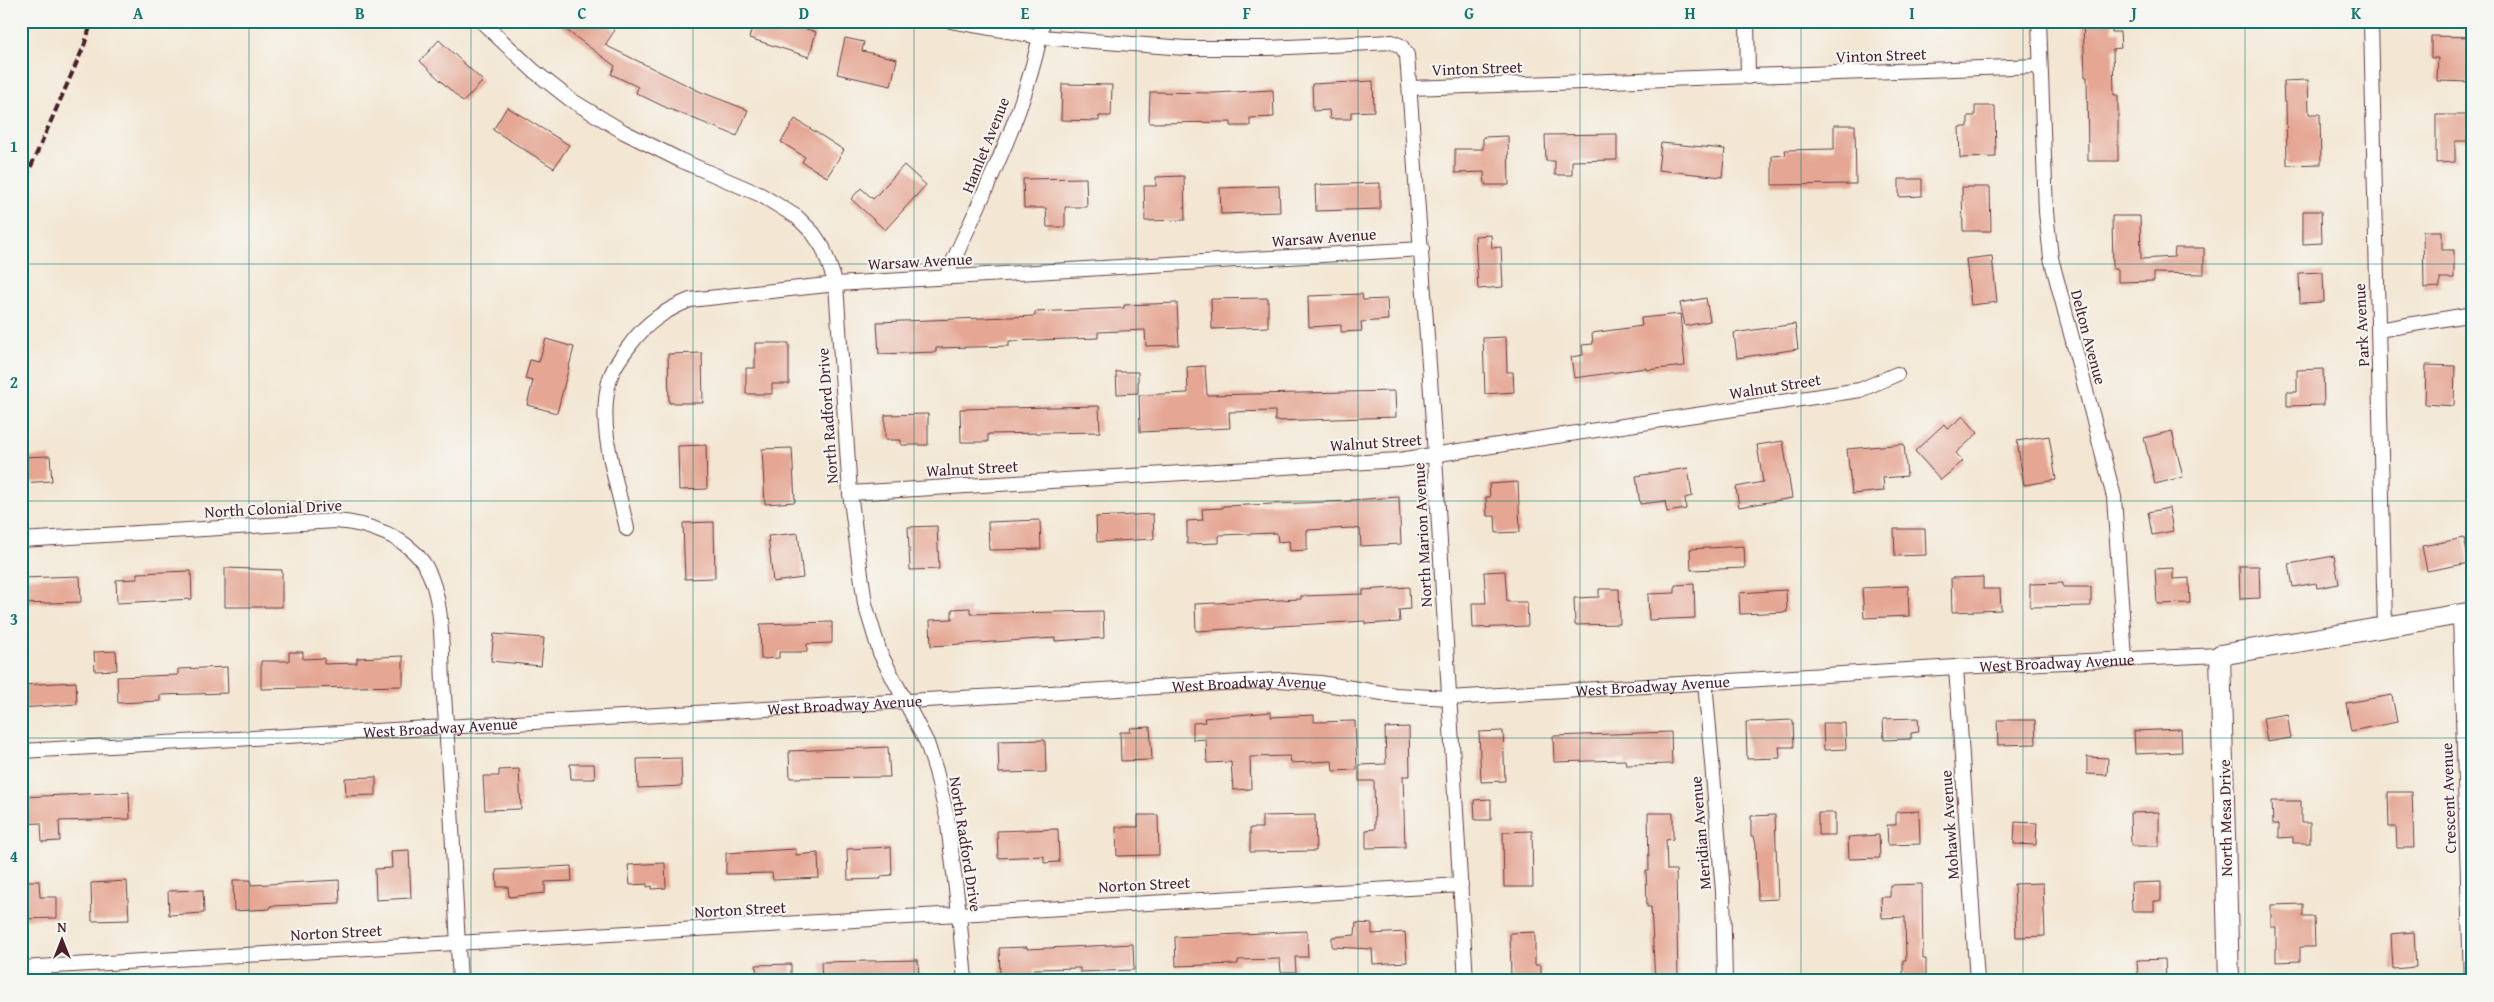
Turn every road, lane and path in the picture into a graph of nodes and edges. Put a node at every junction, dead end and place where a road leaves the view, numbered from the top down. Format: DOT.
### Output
graph roads {
  1 [pos="481,21"];
  2 [pos="951,21"];
  3 [pos="1043,21"];
  4 [pos="1747,21"];
  5 [pos="2040,21"];
  6 [pos="2371,21"];
  7 [pos="1041,37"];
  8 [pos="2040,66"];
  9 [pos="1748,77"];
  10 [pos="1410,88"];
  11 [pos="1422,248"];
  12 [pos="946,277"];
  13 [pos="836,284"];
  14 [pos="2473,314"];
  15 [pos="2378,330"];
  16 [pos="1897,374"];
  17 [pos="1434,456"];
  18 [pos="850,493"];
  19 [pos="628,529"];
  20 [pos="21,540"];
  21 [pos="2466,614"];
  22 [pos="2385,628"];
  23 [pos="2220,656"];
  24 [pos="2125,659"];
  25 [pos="1956,667"];
  26 [pos="1705,682"];
  27 [pos="1449,698"];
  28 [pos="905,701"];
  29 [pos="447,728"];
  30 [pos="21,751"];
  31 [pos="1461,885"];
  32 [pos="959,913"];
  33 [pos="458,943"];
  34 [pos="21,969"];
  35 [pos="30,981"];
  36 [pos="460,981"];
  37 [pos="965,981"];
  38 [pos="1466,981"];
  39 [pos="1726,981"];
  40 [pos="1977,981"];
  41 [pos="2229,981"];
  42 [pos="2471,981"];
  1 -- 13 [label="street, North Radford Drive"];
  2 -- 7 [label="street, Vinton Street"];
  3 -- 7 [label="street, Hamlet Avenue"];
  4 -- 9 [label="street"];
  5 -- 8 [label="street, Delton Avenue"];
  6 -- 15 [label="street, Park Avenue"];
  7 -- 10 [label="street, Vinton Street"];
  7 -- 12 [label="street, Hamlet Avenue"];
  8 -- 9 [label="street, Vinton Street"];
  8 -- 24 [label="street, Delton Avenue"];
  9 -- 10 [label="street, Vinton Street"];
  10 -- 11 [label="street, North Marion Avenue"];
  11 -- 12 [label="street, Warsaw Avenue"];
  11 -- 17 [label="street, North Marion Avenue"];
  12 -- 13 [label="street, Warsaw Avenue"];
  13 -- 18 [label="street, North Radford Drive"];
  13 -- 19 [label="street, Warsaw Avenue"];
  14 -- 15 [label="street"];
  15 -- 22 [label="street, Park Avenue"];
  16 -- 17 [label="street, Walnut Street"];
  17 -- 18 [label="street, Walnut Street"];
  17 -- 27 [label="street, North Marion Avenue"];
  18 -- 28 [label="street, North Radford Drive"];
  20 -- 29 [label="street, North Colonial Drive"];
  21 -- 22 [label="main road, West Broadway Avenue"];
  21 -- 42 [label="street, Crescent Avenue"];
  22 -- 23 [label="main road, West Broadway Avenue"];
  23 -- 24 [label="street, West Broadway Avenue"];
  23 -- 41 [label="main road, North Mesa Drive"];
  24 -- 25 [label="street, West Broadway Avenue"];
  25 -- 26 [label="street, West Broadway Avenue"];
  25 -- 40 [label="street, Mohawk Avenue"];
  26 -- 27 [label="street, West Broadway Avenue"];
  26 -- 39 [label="street, Meridian Avenue"];
  27 -- 28 [label="street, West Broadway Avenue"];
  27 -- 31 [label="street, North Marion Avenue"];
  28 -- 29 [label="street, West Broadway Avenue"];
  28 -- 32 [label="street, North Radford Drive"];
  29 -- 30 [label="street, West Broadway Avenue"];
  29 -- 33 [label="street, North Colonial Drive"];
  31 -- 32 [label="street, Norton Street"];
  31 -- 38 [label="street, North Marion Avenue"];
  32 -- 33 [label="street, Norton Street"];
  32 -- 37 [label="street, North Radford Drive"];
  33 -- 34 [label="street, Norton Street"];
  33 -- 36 [label="street, North Colonial Drive"];
  34 -- 35 [label="street"];
}
